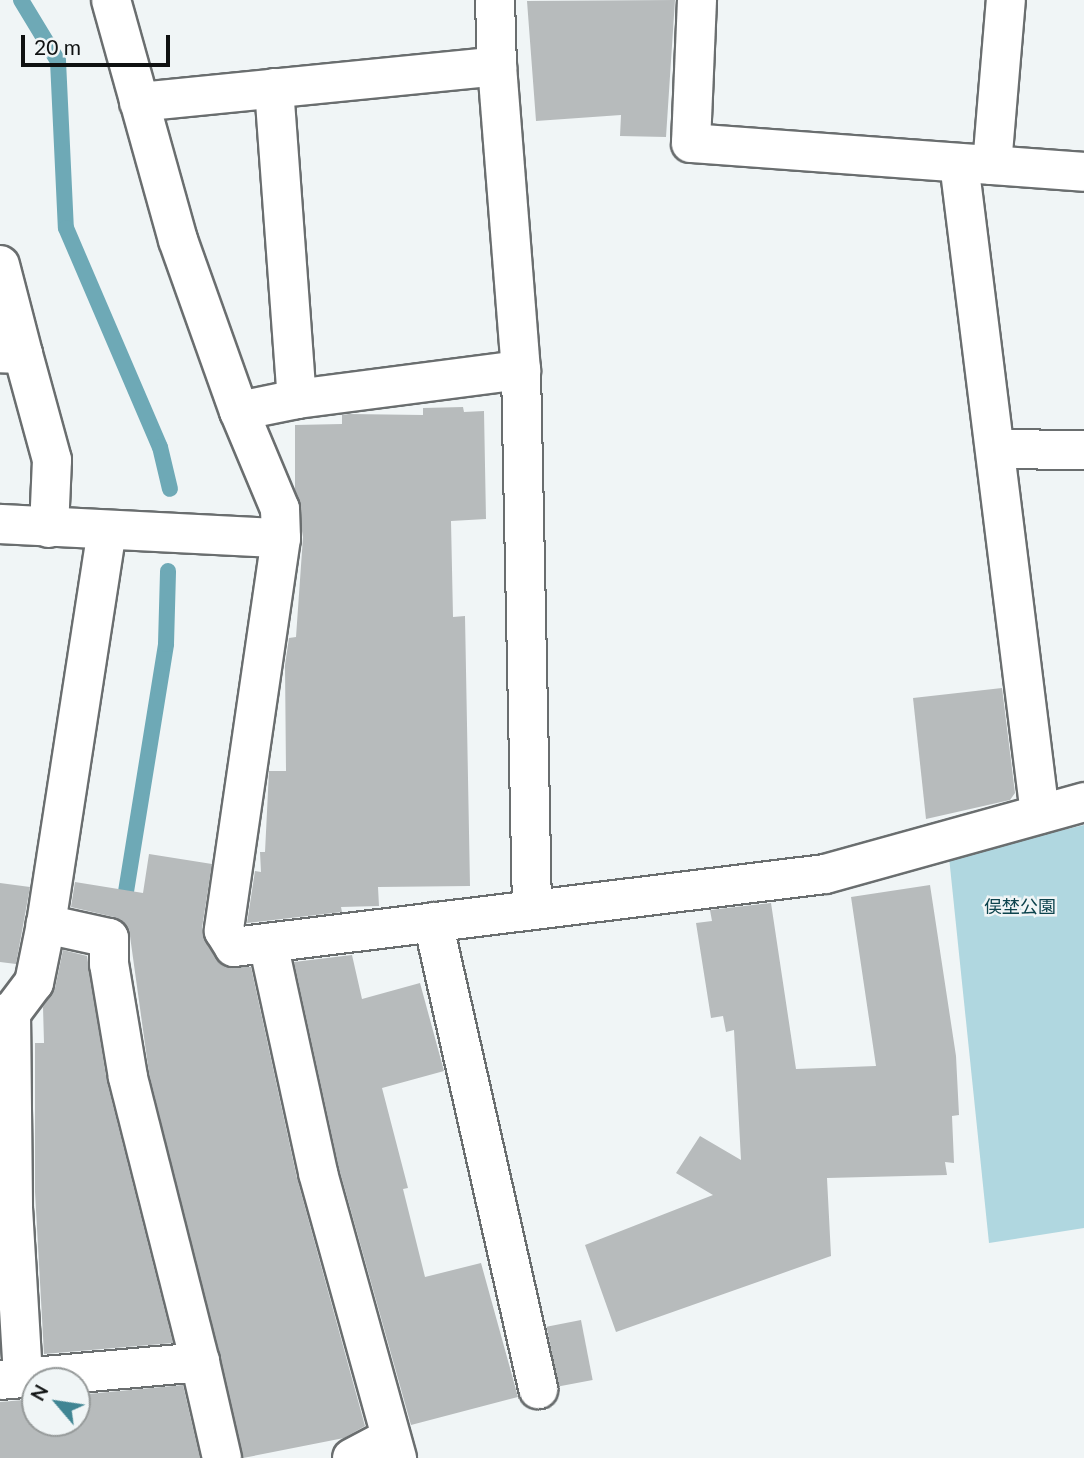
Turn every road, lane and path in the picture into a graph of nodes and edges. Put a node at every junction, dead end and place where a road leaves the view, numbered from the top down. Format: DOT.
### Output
graph roads {
  1 [pos="111,0"];
  2 [pos="495,0"];
  3 [pos="697,0"];
  4 [pos="1006,0"];
  5 [pos="496,66"];
  6 [pos="274,88"];
  7 [pos="139,102"];
  8 [pos="976,164"];
  9 [pos="1084,172"];
  10 [pos="0,265"];
  11 [pos="12,353"];
  12 [pos="521,370"];
  13 [pos="297,399"];
  14 [pos="239,411"];
  15 [pos="996,449"];
  16 [pos="1084,450"];
  17 [pos="0,524"];
  18 [pos="49,528"];
  19 [pos="107,531"];
  20 [pos="281,538"];
  21 [pos="1084,802"];
  22 [pos="1040,814"];
  23 [pos="532,907"];
  24 [pos="433,922"];
  25 [pos="46,924"];
  26 [pos="268,943"];
  27 [pos="6,1013"];
  28 [pos="6,1209"];
  29 [pos="200,1362"];
  30 [pos="12,1379"];
  31 [pos="538,1389"];
  32 [pos="393,1448"];
  33 [pos="222,1458"];
  34 [pos="352,1458"];
  1 -- 7 [label="street"];
  2 -- 5 [label="street"];
  3 -- 8 [label="street"];
  4 -- 8 [label="street"];
  5 -- 6 [label="street"];
  5 -- 12 [label="street"];
  6 -- 7 [label="street"];
  6 -- 13 [label="street"];
  7 -- 14 [label="street"];
  8 -- 9 [label="street"];
  8 -- 15 [label="street"];
  10 -- 11 [label="street"];
  11 -- 18 [label="street"];
  12 -- 13 [label="street"];
  12 -- 23 [label="street"];
  13 -- 14 [label="street"];
  14 -- 20 [label="street"];
  15 -- 16 [label="street"];
  15 -- 22 [label="street"];
  17 -- 18 [label="street"];
  18 -- 19 [label="street"];
  19 -- 20 [label="street"];
  19 -- 25 [label="street"];
  20 -- 26 [label="street"];
  21 -- 22 [label="street"];
  22 -- 23 [label="street"];
  23 -- 24 [label="street"];
  24 -- 26 [label="street"];
  24 -- 31 [label="street"];
  25 -- 27 [label="street"];
  25 -- 29 [label="street"];
  26 -- 32 [label="street"];
  27 -- 28 [label="street"];
  28 -- 30 [label="street"];
  29 -- 30 [label="street"];
  29 -- 33 [label="street"];
  32 -- 34 [label="street"];
}
